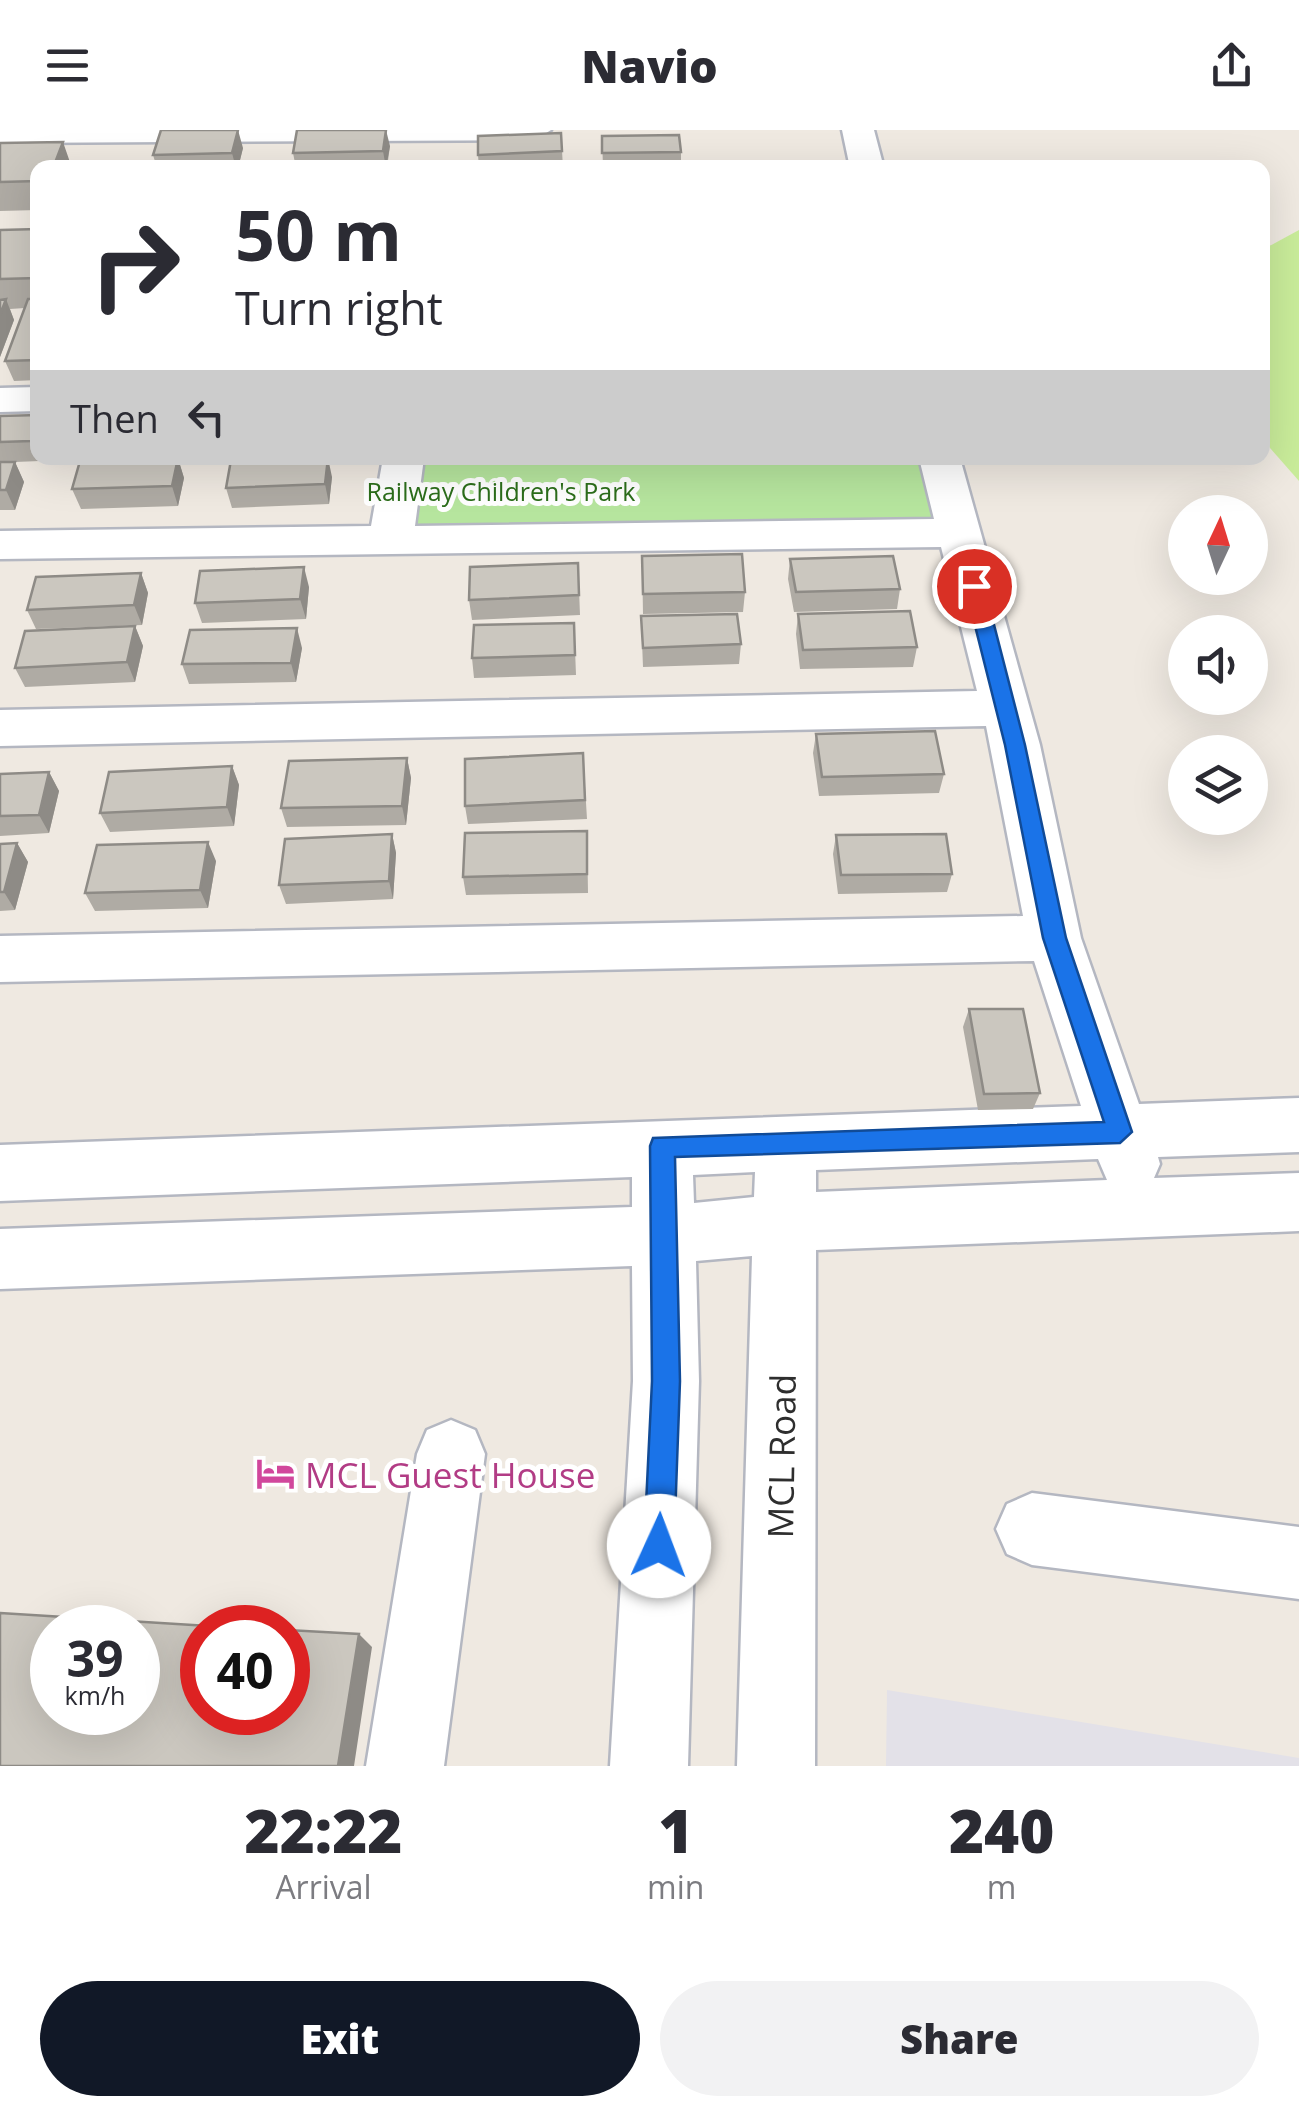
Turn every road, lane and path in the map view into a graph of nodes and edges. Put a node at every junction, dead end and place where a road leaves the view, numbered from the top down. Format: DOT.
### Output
graph roads {
  1 [pos="535,130"];
  2 [pos="858,130"];
  3 [pos="0,133"];
  4 [pos="430,133"];
  5 [pos="428,160"];
  6 [pos="864,160"];
  7 [pos="30,399"];
  8 [pos="0,400"];
  9 [pos="402,465"];
  10 [pos="942,465"];
  11 [pos="960,533"];
  12 [pos="391,540"];
  13 [pos="0,546"];
  14 [pos="1006,708"];
  15 [pos="0,728"];
  16 [pos="1054,938"];
  17 [pos="0,959"];
  18 [pos="1299,1125"];
  19 [pos="1120,1132"];
  20 [pos="662,1146"];
  21 [pos="786,1146"];
  22 [pos="0,1174"];
  23 [pos="1299,1202"];
  24 [pos="1143,1208"];
  25 [pos="785,1226"];
  26 [pos="662,1235"];
  27 [pos="0,1258"];
  28 [pos="450,1454"];
  29 [pos="1032,1528"];
  30 [pos="1299,1563"];
  31 [pos="405,1766"];
  32 [pos="649,1766"];
  33 [pos="776,1766"];
  1 -- 4 [label="street"];
  2 -- 6 [label="street"];
  3 -- 4 [label="street"];
  4 -- 5 [label="street"];
  7 -- 8 [label="street"];
  9 -- 12 [label="street"];
  10 -- 11 [label="street"];
  11 -- 12 [label="street"];
  11 -- 14 [label="street"];
  12 -- 13 [label="street"];
  14 -- 15 [label="street"];
  14 -- 16 [label="street"];
  16 -- 17 [label="street"];
  16 -- 19 [label="street"];
  18 -- 19 [label="street"];
  19 -- 21 [label="street"];
  19 -- 24 [label="street"];
  20 -- 21 [label="street"];
  20 -- 22 [label="street"];
  20 -- 26 [label="street"];
  21 -- 25 [label="street, MCL Road"];
  23 -- 24 [label="street"];
  24 -- 25 [label="street"];
  25 -- 26 [label="street"];
  25 -- 33 [label="street, MCL Road"];
  26 -- 27 [label="street"];
  26 -- 32 [label="street"];
  28 -- 31 [label="street"];
  29 -- 30 [label="street"];
}
